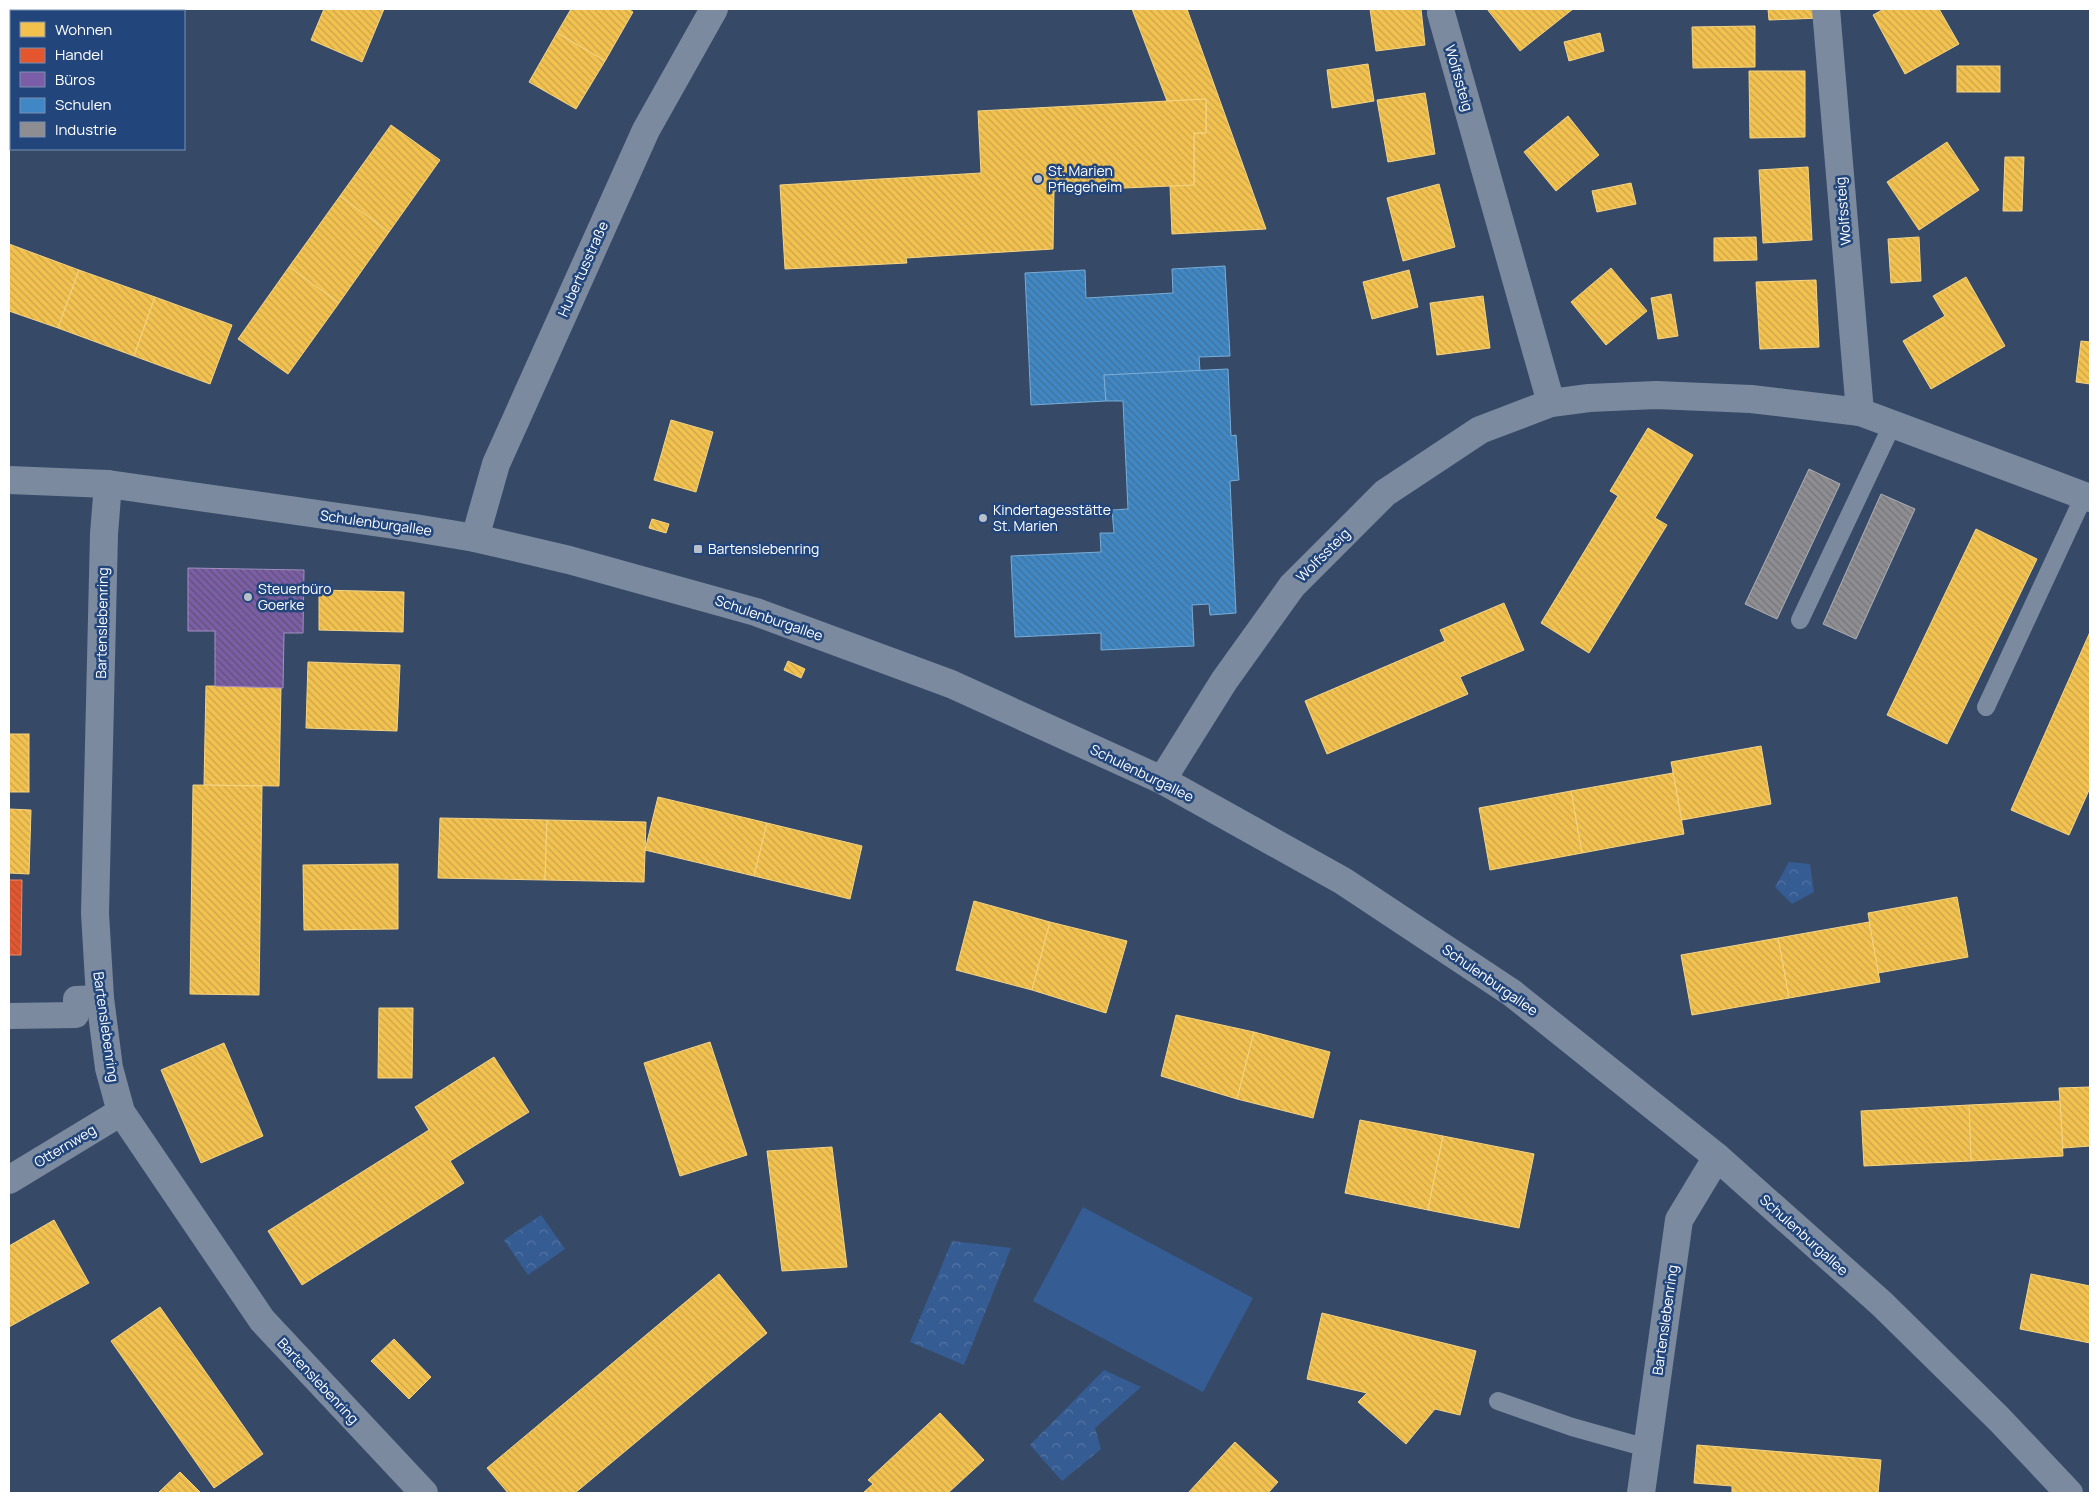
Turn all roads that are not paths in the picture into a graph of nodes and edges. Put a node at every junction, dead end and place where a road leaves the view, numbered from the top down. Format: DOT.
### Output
graph roads {
  1 [pos="714,9"];
  2 [pos="1826,9"];
  3 [pos="1441,13"];
  4 [pos="1551,403"];
  5 [pos="1860,412"];
  6 [pos="1893,423"];
  7 [pos="9,480"];
  8 [pos="108,484"];
  9 [pos="2087,497"];
  10 [pos="475,538"];
  11 [pos="1800,620"];
  12 [pos="1986,707"];
  13 [pos="1162,780"];
  14 [pos="100,998"];
  15 [pos="9,1016"];
  16 [pos="121,1112"];
  17 [pos="1717,1157"];
  18 [pos="9,1180"];
  19 [pos="1498,1402"];
  20 [pos="1647,1448"];
  21 [pos="424,1493"];
  22 [pos="1641,1493"];
  23 [pos="2069,1493"];
  1 -- 10 [label="street, Hubertusstraße"];
  2 -- 5 [label="street, Wolfssteig"];
  3 -- 4 [label="street, Wolfssteig"];
  4 -- 5 [label="street, Wolfssteig"];
  4 -- 13 [label="street, Wolfssteig"];
  5 -- 6 [label="street, Wolfssteig"];
  6 -- 9 [label="street, Wolfssteig"];
  6 -- 11 [label="lane"];
  7 -- 8 [label="street, Schulenburgallee"];
  8 -- 10 [label="street, Schulenburgallee"];
  8 -- 14 [label="street, Bartenslebenring"];
  9 -- 12 [label="lane"];
  10 -- 13 [label="street, Schulenburgallee"];
  13 -- 17 [label="street, Schulenburgallee"];
  14 -- 15 [label="street"];
  14 -- 16 [label="street, Bartenslebenring"];
  16 -- 18 [label="street, Otternweg"];
  16 -- 21 [label="street, Bartenslebenring"];
  17 -- 20 [label="street, Bartenslebenring"];
  17 -- 23 [label="street, Schulenburgallee"];
  19 -- 20 [label="lane"];
  20 -- 22 [label="street, Bartenslebenring"];
}
